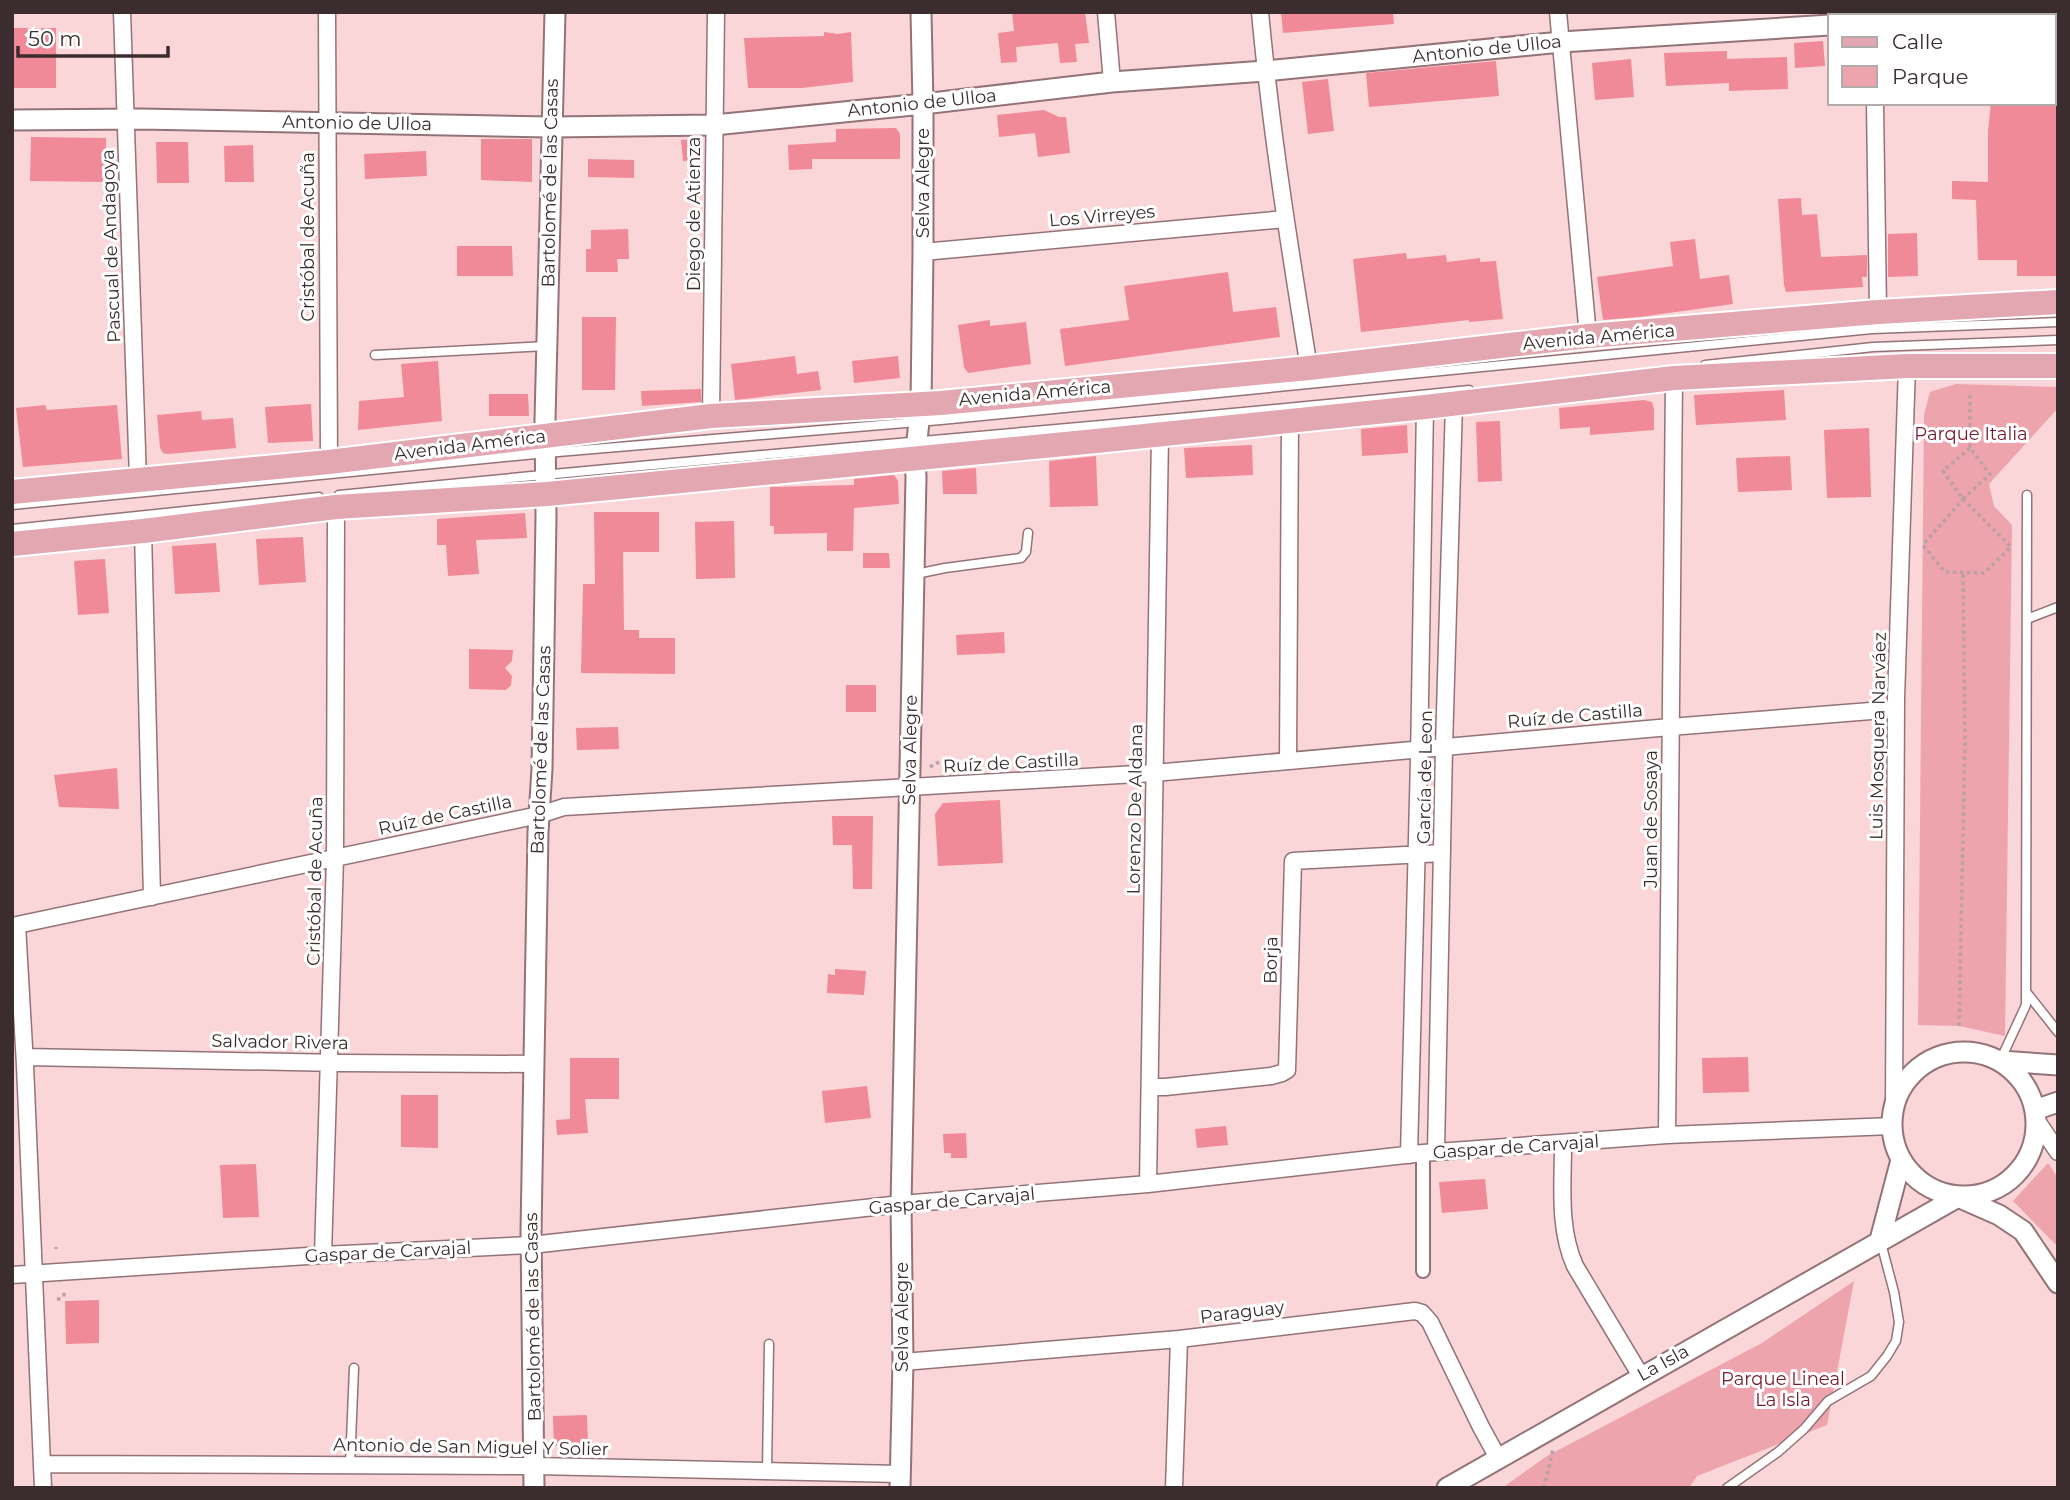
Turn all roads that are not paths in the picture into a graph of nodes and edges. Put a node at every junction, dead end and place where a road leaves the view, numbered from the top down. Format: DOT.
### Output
graph roads {
  1 [pos="122,12"];
  2 [pos="327,12"];
  3 [pos="555,12"];
  4 [pos="716,12"];
  5 [pos="920,12"];
  6 [pos="1106,12"];
  7 [pos="1260,12"];
  8 [pos="1558,12"];
  9 [pos="1986,12"];
  10 [pos="1967,14"];
  11 [pos="1828,25"];
  12 [pos="1561,42"];
  13 [pos="1265,71"];
  14 [pos="1112,82"];
  15 [pos="923,104"];
  16 [pos="1875,105"];
  17 [pos="125,119"];
  18 [pos="12,120"];
  19 [pos="327,122"];
  20 [pos="714,125"];
  21 [pos="551,127"];
  22 [pos="1285,219"];
  23 [pos="923,252"];
  24 [pos="2058,302"];
  25 [pos="1878,312"];
  26 [pos="2058,322"];
  27 [pos="1588,336"];
  28 [pos="2058,340"];
  29 [pos="547,346"];
  30 [pos="375,355"];
  31 [pos="1907,366"];
  32 [pos="2058,366"];
  33 [pos="1309,368"];
  34 [pos="1683,372"];
  35 [pos="1483,388"];
  36 [pos="1454,403"];
  37 [pos="1425,407"];
  38 [pos="711,416"];
  39 [pos="1290,421"];
  40 [pos="918,431"];
  41 [pos="1160,435"];
  42 [pos="546,444"];
  43 [pos="329,462"];
  44 [pos="138,479"];
  45 [pos="547,483"];
  46 [pos="12,492"];
  47 [pos="2027,495"];
  48 [pos="12,505"];
  49 [pos="336,507"];
  50 [pos="12,529"];
  51 [pos="143,531"];
  52 [pos="1028,533"];
  53 [pos="12,544"];
  54 [pos="913,575"];
  55 [pos="2058,607"];
  56 [pos="2027,619"];
  57 [pos="1896,709"];
  58 [pos="1670,727"];
  59 [pos="1444,747"];
  60 [pos="1419,750"];
  61 [pos="1288,761"];
  62 [pos="1154,774"];
  63 [pos="910,788"];
  64 [pos="539,815"];
  65 [pos="1442,853"];
  66 [pos="1416,855"];
  67 [pos="335,858"];
  68 [pos="152,897"];
  69 [pos="15,925"];
  70 [pos="2026,991"];
  71 [pos="2058,1032"];
  72 [pos="25,1057"];
  73 [pos="2000,1061"];
  74 [pos="329,1063"];
  75 [pos="534,1064"];
  76 [pos="2058,1065"];
  77 [pos="1150,1087"];
  78 [pos="2058,1102"];
  79 [pos="1893,1116"];
  80 [pos="2036,1116"];
  81 [pos="1667,1135"];
  82 [pos="1563,1144"];
  83 [pos="2058,1152"];
  84 [pos="1423,1154"];
  85 [pos="1901,1160"];
  86 [pos="1148,1184"];
  87 [pos="1958,1197"];
  88 [pos="901,1204"];
  89 [pos="1880,1240"];
  90 [pos="531,1245"];
  91 [pos="323,1255"];
  92 [pos="1423,1271"];
  93 [pos="12,1275"];
  94 [pos="35,1275"];
  95 [pos="2058,1283"];
  96 [pos="1179,1339"];
  97 [pos="769,1344"];
  98 [pos="903,1362"];
  99 [pos="354,1368"];
  100 [pos="1641,1376"];
  101 [pos="1498,1458"];
  102 [pos="42,1464"];
  103 [pos="350,1465"];
  104 [pos="535,1466"];
  105 [pos="767,1471"];
  106 [pos="900,1481"];
  107 [pos="43,1488"];
  108 [pos="534,1488"];
  109 [pos="1174,1488"];
  110 [pos="1447,1488"];
  111 [pos="1727,1488"];
  1 -- 17 [label="street, Pascual de Andagoya"];
  2 -- 19 [label="street, Cristóbal de Acuña"];
  3 -- 21 [label="street, Bartolomé de las Casas"];
  4 -- 20 [label="street, Diego de Atienza"];
  5 -- 15 [label="street, Selva Alegre"];
  6 -- 14 [label="street"];
  7 -- 13 [label="street"];
  8 -- 12 [label="street"];
  9 -- 10 [label="street"];
  11 -- 12 [label="street, Antonio de Ulloa"];
  12 -- 13 [label="street, Antonio de Ulloa"];
  12 -- 27 [label="street"];
  13 -- 14 [label="street, Antonio de Ulloa"];
  13 -- 22 [label="street"];
  14 -- 15 [label="street, Antonio de Ulloa"];
  15 -- 20 [label="street, Antonio de Ulloa"];
  15 -- 23 [label="street, Selva Alegre"];
  16 -- 25 [label="street"];
  17 -- 18 [label="street, Antonio de Ulloa"];
  17 -- 19 [label="street, Antonio de Ulloa"];
  17 -- 44 [label="street, Pascual de Andagoya"];
  19 -- 21 [label="street, Antonio de Ulloa"];
  19 -- 43 [label="street, Cristóbal de Acuña"];
  20 -- 21 [label="street, Antonio de Ulloa"];
  20 -- 38 [label="street, Diego de Atienza"];
  21 -- 29 [label="street, Bartolomé de las Casas"];
  22 -- 23 [label="street, Los Virreyes"];
  22 -- 33 [label="street"];
  23 -- 40 [label="street, Selva Alegre"];
  24 -- 25 [label="main road, Avenida América"];
  25 -- 27 [label="main road, Avenida América"];
  26 -- 40 [label="lane"];
  27 -- 33 [label="main road, Avenida América"];
  28 -- 34 [label="lane"];
  29 -- 30 [label="lane"];
  29 -- 42 [label="street, Bartolomé de las Casas"];
  31 -- 32 [label="main road, Avenida América"];
  31 -- 34 [label="main road, Avenida América"];
  31 -- 57 [label="street, Luis Mosquera Narváez"];
  33 -- 40 [label="main road, Avenida América"];
  34 -- 36 [label="main road, Avenida América"];
  34 -- 58 [label="street, Juan de Sosaya"];
  35 -- 40 [label="lane"];
  36 -- 37 [label="main road, Avenida América"];
  36 -- 59 [label="street, García de Leon"];
  37 -- 39 [label="main road, Avenida América"];
  37 -- 60 [label="street, García de Leon"];
  38 -- 40 [label="main road, Avenida América"];
  38 -- 42 [label="main road, Avenida América"];
  39 -- 41 [label="main road, Avenida América"];
  39 -- 61 [label="street"];
  40 -- 41 [label="main road, Avenida América"];
  40 -- 42 [label="lane"];
  40 -- 45 [label="main road, Avenida América"];
  40 -- 54 [label="street, Selva Alegre"];
  41 -- 62 [label="street, Lorenzo De Aldana"];
  42 -- 43 [label="main road, Avenida América"];
  42 -- 45 [label="street, Bartolomé de las Casas"];
  42 -- 48 [label="lane"];
  43 -- 44 [label="main road, Avenida América"];
  44 -- 46 [label="main road, Avenida América"];
  45 -- 49 [label="main road, Avenida América"];
  45 -- 50 [label="lane"];
  45 -- 64 [label="street, Bartolomé de las Casas"];
  47 -- 56 [label="lane"];
  49 -- 51 [label="main road, Avenida América"];
  49 -- 67 [label="street, Cristóbal de Acuña"];
  51 -- 53 [label="main road, Avenida América"];
  51 -- 68 [label="street"];
  52 -- 54 [label="lane"];
  54 -- 63 [label="street, Selva Alegre"];
  55 -- 56 [label="lane"];
  56 -- 70 [label="lane"];
  57 -- 58 [label="street, Ruíz de Castilla"];
  57 -- 79 [label="street, Luis Mosquera Narváez"];
  58 -- 59 [label="street, Ruíz de Castilla"];
  58 -- 81 [label="street, Juan de Sosaya"];
  59 -- 60 [label="street, Ruíz de Castilla"];
  59 -- 65 [label="street, García de Leon"];
  60 -- 61 [label="street, Ruíz de Castilla"];
  60 -- 66 [label="street, García de Leon"];
  61 -- 62 [label="street, Ruíz de Castilla"];
  62 -- 63 [label="street, Ruíz de Castilla"];
  62 -- 77 [label="street, Lorenzo De Aldana"];
  63 -- 64 [label="street, Ruíz de Castilla"];
  63 -- 88 [label="street, Selva Alegre"];
  64 -- 67 [label="street, Ruíz de Castilla"];
  64 -- 75 [label="street, Bartolomé de las Casas"];
  65 -- 66 [label="street, Borja"];
  65 -- 84 [label="street, García de Leon"];
  66 -- 77 [label="street, Borja"];
  66 -- 84 [label="street, García de Leon"];
  67 -- 68 [label="street, Ruíz de Castilla"];
  67 -- 74 [label="street, Cristóbal de Acuña"];
  68 -- 69 [label="street, Ruíz de Castilla"];
  69 -- 72 [label="street"];
  70 -- 71 [label="lane"];
  70 -- 73 [label="lane"];
  72 -- 74 [label="street, Salvador Rivera"];
  72 -- 94 [label="street"];
  73 -- 76 [label="street"];
  73 -- 79 [label="street"];
  73 -- 80 [label="street"];
  74 -- 75 [label="street, Salvador Rivera"];
  74 -- 91 [label="street, Cristóbal de Acuña"];
  75 -- 90 [label="street, Bartolomé de las Casas"];
  77 -- 86 [label="street, Lorenzo De Aldana"];
  78 -- 80 [label="street"];
  79 -- 81 [label="street, Gaspar de Carvajal"];
  79 -- 85 [label="street"];
  80 -- 83 [label="street"];
  80 -- 87 [label="street"];
  81 -- 82 [label="street, Gaspar de Carvajal"];
  82 -- 84 [label="street, Gaspar de Carvajal"];
  82 -- 100 [label="street"];
  84 -- 86 [label="street, Gaspar de Carvajal"];
  84 -- 92 [label="street"];
  85 -- 87 [label="street"];
  85 -- 89 [label="street"];
  86 -- 88 [label="street, Gaspar de Carvajal"];
  87 -- 89 [label="street, La Isla"];
  87 -- 95 [label="street"];
  88 -- 90 [label="street, Gaspar de Carvajal"];
  88 -- 98 [label="street, Selva Alegre"];
  89 -- 100 [label="street, La Isla"];
  89 -- 111 [label="lane"];
  90 -- 91 [label="street, Gaspar de Carvajal"];
  90 -- 104 [label="street, Bartolomé de las Casas"];
  91 -- 94 [label="street, Gaspar de Carvajal"];
  93 -- 94 [label="street, Gaspar de Carvajal"];
  94 -- 102 [label="street"];
  96 -- 98 [label="street, Paraguay"];
  96 -- 101 [label="street, Paraguay"];
  96 -- 109 [label="street"];
  97 -- 105 [label="lane"];
  98 -- 106 [label="street, Selva Alegre"];
  99 -- 103 [label="lane"];
  100 -- 101 [label="street, La Isla"];
  101 -- 110 [label="street, La Isla"];
  102 -- 103 [label="street, Antonio de San Miguel Y Solier"];
  102 -- 107 [label="street"];
  103 -- 104 [label="street, Antonio de San Miguel Y Solier"];
  104 -- 105 [label="street, Antonio de San Miguel Y Solier"];
  104 -- 108 [label="street, Bartolomé de las Casas"];
  105 -- 106 [label="street, Antonio de San Miguel Y Solier"];
}
